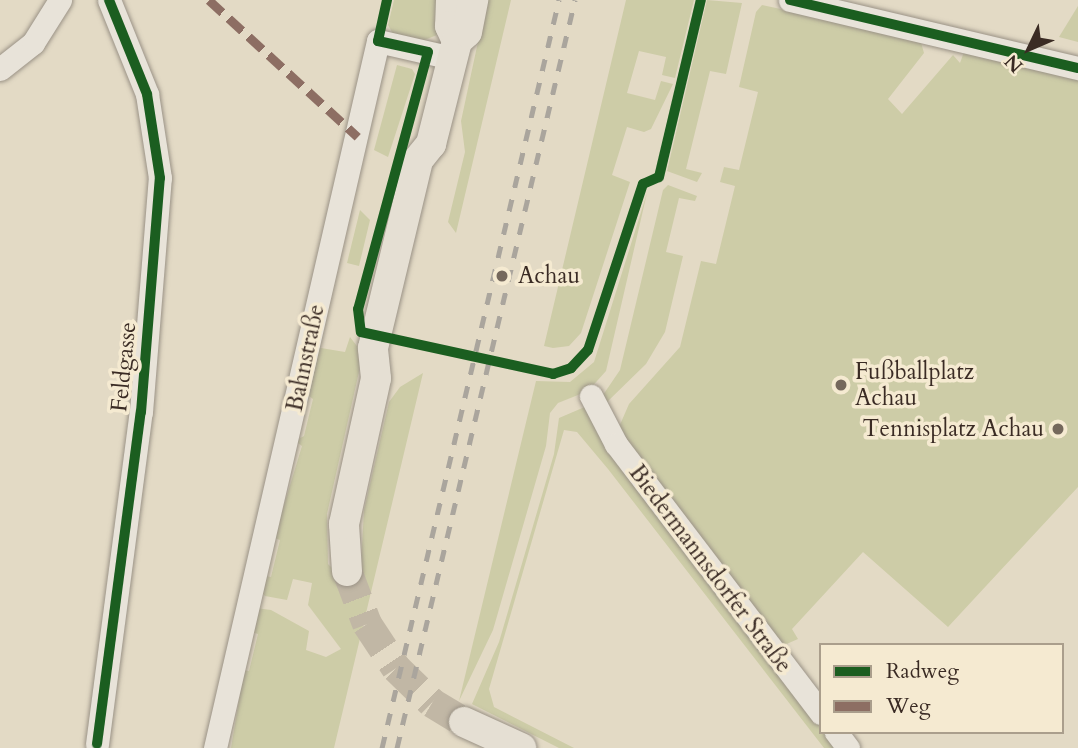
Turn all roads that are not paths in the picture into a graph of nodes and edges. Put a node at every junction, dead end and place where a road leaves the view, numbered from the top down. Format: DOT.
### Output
graph roads {
  1 [pos="60,0"];
  2 [pos="109,0"];
  3 [pos="451,0"];
  4 [pos="473,0"];
  5 [pos="790,0"];
  6 [pos="454,49"];
  7 [pos="1078,68"];
  8 [pos="0,69"];
  9 [pos="591,396"];
  10 [pos="347,571"];
  11 [pos="819,710"];
  12 [pos="464,722"];
  13 [pos="97,744"];
  14 [pos="215,748"];
  15 [pos="521,748"];
  1 -- 8 [label="street"];
  2 -- 13 [label="street, Feldgasse"];
  3 -- 6 [label="main road"];
  4 -- 6 [label="main road"];
  5 -- 7 [label="street"];
  6 -- 10 [label="main road"];
  6 -- 14 [label="street, Bahnstraße"];
  9 -- 11 [label="street, Biedermannsdorfer Straße"];
  12 -- 15 [label="main road"];
}
